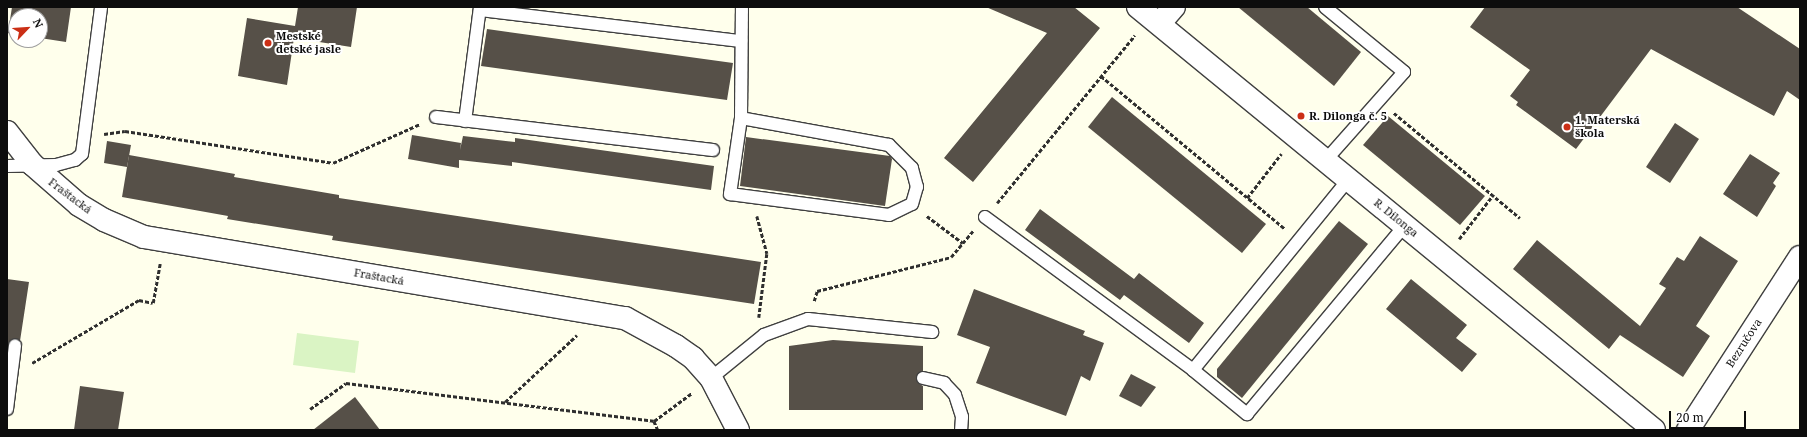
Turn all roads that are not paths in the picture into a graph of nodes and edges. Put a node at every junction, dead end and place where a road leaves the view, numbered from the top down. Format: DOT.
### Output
graph roads {
  1 [pos="101,7"];
  2 [pos="742,7"];
  3 [pos="1138,7"];
  4 [pos="1174,7"];
  5 [pos="1325,7"];
  6 [pos="480,9"];
  7 [pos="1160,23"];
  8 [pos="741,41"];
  9 [pos="436,117"];
  10 [pos="741,118"];
  11 [pos="465,121"];
  12 [pos="7,132"];
  13 [pos="713,150"];
  14 [pos="1325,161"];
  15 [pos="32,164"];
  16 [pos="7,166"];
  17 [pos="1349,179"];
  18 [pos="985,217"];
  19 [pos="1405,225"];
  20 [pos="1800,257"];
  21 [pos="932,332"];
  22 [pos="15,346"];
  23 [pos="1193,370"];
  24 [pos="711,378"];
  25 [pos="923,378"];
  26 [pos="7,409"];
  27 [pos="738,430"];
  28 [pos="961,430"];
  29 [pos="1654,430"];
  30 [pos="1688,430"];
  1 -- 15 [label="lane"];
  2 -- 8 [label="lane"];
  3 -- 7 [label="street, R. Dilonga"];
  4 -- 7 [label="street"];
  5 -- 14 [label="lane"];
  6 -- 8 [label="lane"];
  6 -- 11 [label="lane"];
  7 -- 14 [label="street, R. Dilonga"];
  8 -- 10 [label="lane"];
  9 -- 11 [label="lane"];
  10 -- 10 [label="lane"];
  11 -- 13 [label="lane"];
  12 -- 15 [label="street, Fraštacká"];
  14 -- 17 [label="street, R. Dilonga"];
  15 -- 16 [label="lane"];
  15 -- 24 [label="street, Fraštacká"];
  17 -- 19 [label="street, R. Dilonga"];
  17 -- 23 [label="lane"];
  18 -- 23 [label="lane"];
  19 -- 23 [label="lane"];
  19 -- 29 [label="street, R. Dilonga"];
  20 -- 30 [label="street, Bezručova"];
  21 -- 24 [label="lane"];
  22 -- 26 [label="lane"];
  24 -- 27 [label="street, Fraštacká"];
  25 -- 28 [label="lane"];
}
